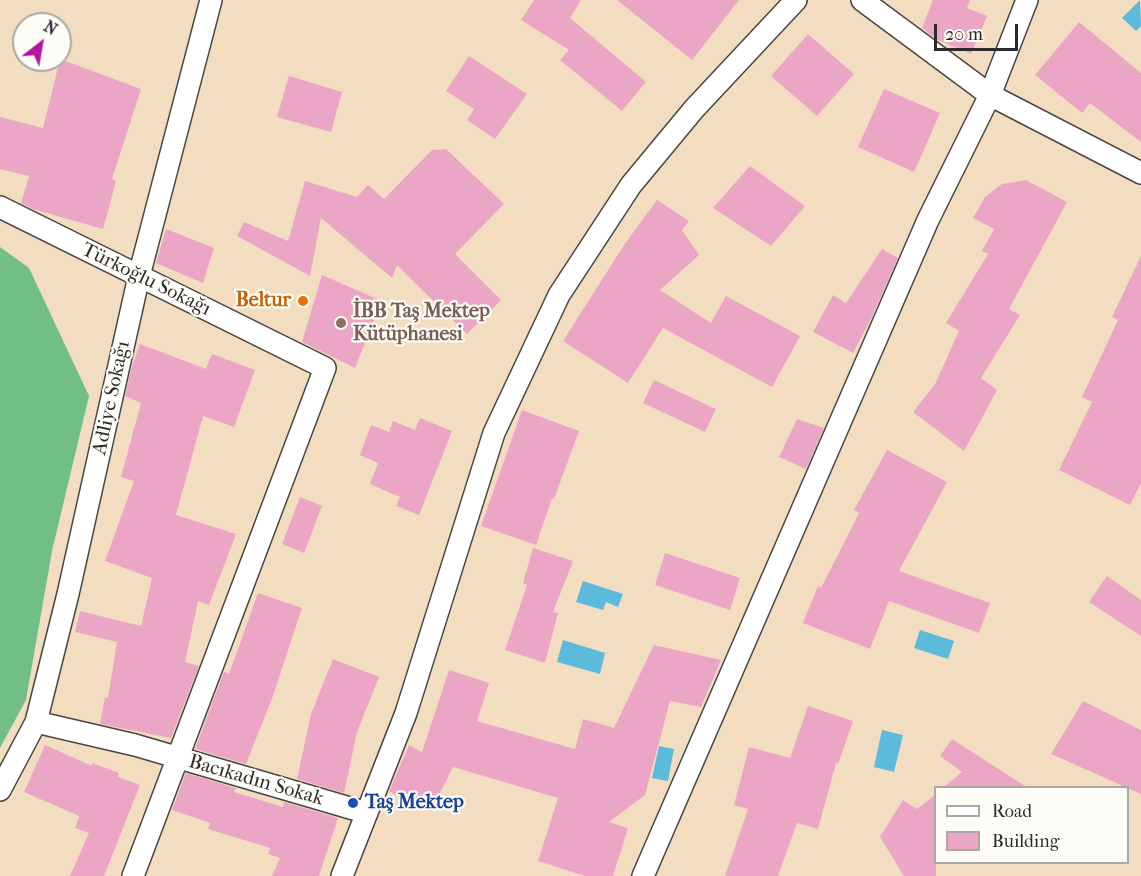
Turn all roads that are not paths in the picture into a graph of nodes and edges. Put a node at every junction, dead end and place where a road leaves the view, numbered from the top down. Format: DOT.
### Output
graph roads {
  1 [pos="211,0"];
  2 [pos="796,0"];
  3 [pos="862,0"];
  4 [pos="1027,0"];
  5 [pos="990,94"];
  6 [pos="1141,173"];
  7 [pos="0,207"];
  8 [pos="138,276"];
  9 [pos="36,722"];
  10 [pos="178,759"];
  11 [pos="0,790"];
  12 [pos="367,813"];
  13 [pos="133,876"];
  14 [pos="342,876"];
  15 [pos="644,876"];
  1 -- 8 [label="street, Adliye Sokağı"];
  2 -- 12 [label="street"];
  3 -- 5 [label="street"];
  4 -- 5 [label="street"];
  5 -- 6 [label="street"];
  5 -- 15 [label="street"];
  7 -- 8 [label="street, Türkoğlu Sokağı"];
  8 -- 9 [label="street, Adliye Sokağı"];
  8 -- 10 [label="street, Türkoğlu Sokağı"];
  9 -- 10 [label="street, Bacıkadın Sokak"];
  9 -- 11 [label="street, Adliye Sokağı"];
  10 -- 12 [label="street, Bacıkadın Sokak"];
  10 -- 13 [label="street"];
  12 -- 14 [label="street"];
}
